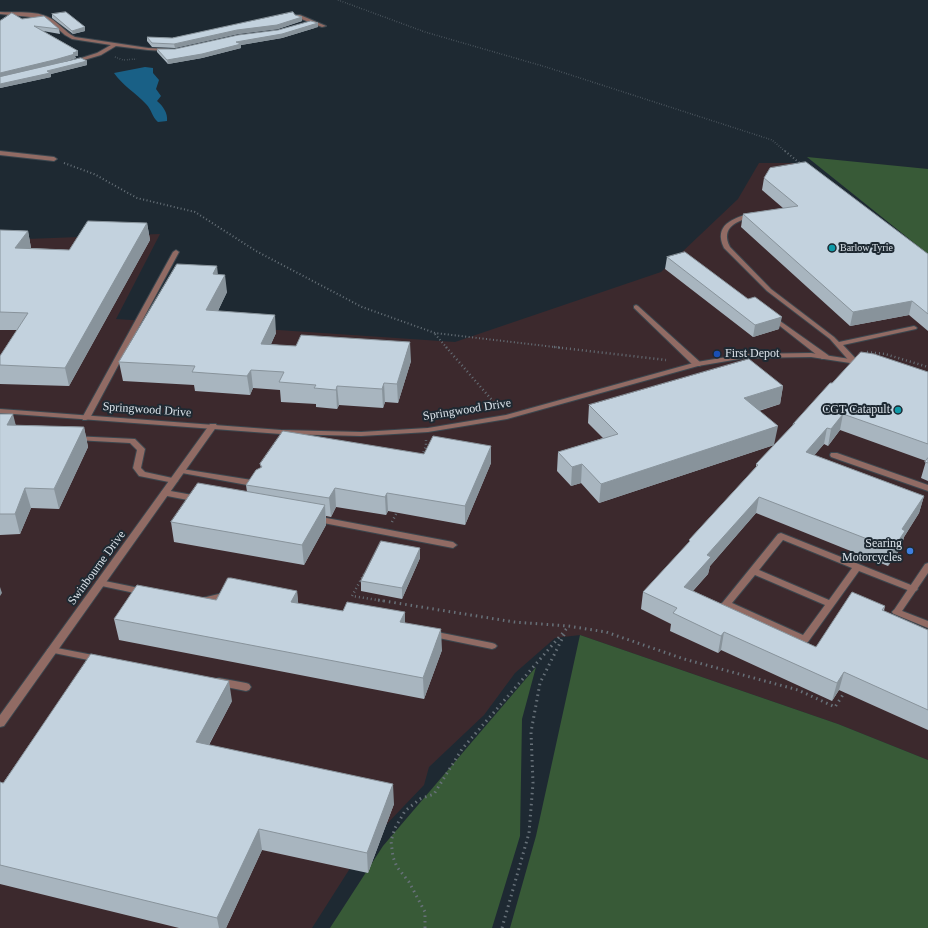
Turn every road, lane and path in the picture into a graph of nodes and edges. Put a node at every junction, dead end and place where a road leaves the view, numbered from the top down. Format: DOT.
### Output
graph roads {
  1 [pos="338,0"];
  2 [pos="0,13"];
  3 [pos="298,16"];
  4 [pos="312,22"];
  5 [pos="305,24"];
  6 [pos="324,26"];
  7 [pos="114,45"];
  8 [pos="175,50"];
  9 [pos="70,63"];
  10 [pos="0,152"];
  11 [pos="54,159"];
  12 [pos="808,170"];
  13 [pos="758,214"];
  14 [pos="176,252"];
  15 [pos="636,308"];
  16 [pos="769,315"];
  17 [pos="914,328"];
  18 [pos="435,333"];
  19 [pos="840,347"];
  20 [pos="826,357"];
  21 [pos="673,361"];
  22 [pos="854,361"];
  23 [pos="697,364"];
  24 [pos="870,364"];
  25 [pos="928,367"];
  26 [pos="0,411"];
  27 [pos="507,417"];
  28 [pos="86,418"];
  29 [pos="213,426"];
  30 [pos="428,430"];
  31 [pos="71,438"];
  32 [pos="834,455"];
  33 [pos="421,458"];
  34 [pos="182,471"];
  35 [pos="174,481"];
  36 [pos="259,484"];
  37 [pos="928,488"];
  38 [pos="166,493"];
  39 [pos="204,500"];
  40 [pos="400,505"];
  41 [pos="303,517"];
  42 [pos="388,532"];
  43 [pos="453,545"];
  44 [pos="858,566"];
  45 [pos="928,566"];
  46 [pos="366,570"];
  47 [pos="754,571"];
  48 [pos="100,583"];
  49 [pos="913,589"];
  50 [pos="153,593"];
  51 [pos="234,594"];
  52 [pos="191,601"];
  53 [pos="831,604"];
  54 [pos="928,625"];
  55 [pos="568,626"];
  56 [pos="422,632"];
  57 [pos="492,646"];
  58 [pos="52,650"];
  59 [pos="108,661"];
  60 [pos="206,680"];
  61 [pos="246,687"];
  62 [pos="848,688"];
  63 [pos="0,723"];
  64 [pos="425,928"];
  65 [pos="502,928"];
  1 -- 12 [label="path"];
  2 -- 7 [label="street"];
  3 -- 4 [label="street"];
  4 -- 5 [label="street"];
  4 -- 6 [label="street"];
  7 -- 8 [label="street"];
  7 -- 9 [label="street"];
  10 -- 11 [label="street"];
  11 -- 18 [label="path"];
  13 -- 19 [label="street"];
  14 -- 28 [label="street"];
  15 -- 23 [label="street"];
  16 -- 20 [label="street"];
  17 -- 19 [label="street"];
  18 -- 21 [label="path"];
  18 -- 27 [label="path"];
  19 -- 22 [label="street"];
  19 -- 25 [label="path"];
  20 -- 22 [label="street, Springwood Drive"];
  20 -- 23 [label="street, Springwood Drive"];
  22 -- 24 [label="street, Springwood Drive"];
  23 -- 27 [label="street, Springwood Drive"];
  26 -- 28 [label="street, Springwood Drive"];
  27 -- 30 [label="street, Springwood Drive"];
  28 -- 29 [label="street, Springwood Drive"];
  29 -- 30 [label="street, Springwood Drive"];
  29 -- 34 [label="street, Swinbourne Drive"];
  30 -- 33 [label="path"];
  31 -- 35 [label="street"];
  32 -- 37 [label="street"];
  34 -- 35 [label="street, Swinbourne Drive"];
  34 -- 36 [label="street"];
  35 -- 38 [label="street, Swinbourne Drive"];
  38 -- 39 [label="street"];
  38 -- 48 [label="street, Swinbourne Drive"];
  40 -- 42 [label="path"];
  41 -- 42 [label="street"];
  42 -- 43 [label="street"];
  44 -- 47 [label="street"];
  44 -- 49 [label="street"];
  44 -- 53 [label="street"];
  45 -- 49 [label="street"];
  46 -- 55 [label="path"];
  47 -- 53 [label="street"];
  47 -- 53 [label="street"];
  48 -- 50 [label="street"];
  48 -- 58 [label="street, Swinbourne Drive"];
  49 -- 54 [label="street"];
  51 -- 52 [label="street"];
  55 -- 62 [label="path"];
  55 -- 64 [label="path"];
  55 -- 65 [label="path"];
  56 -- 57 [label="street"];
  58 -- 59 [label="street"];
  58 -- 63 [label="street, Swinbourne Drive"];
  60 -- 61 [label="street"];
}
